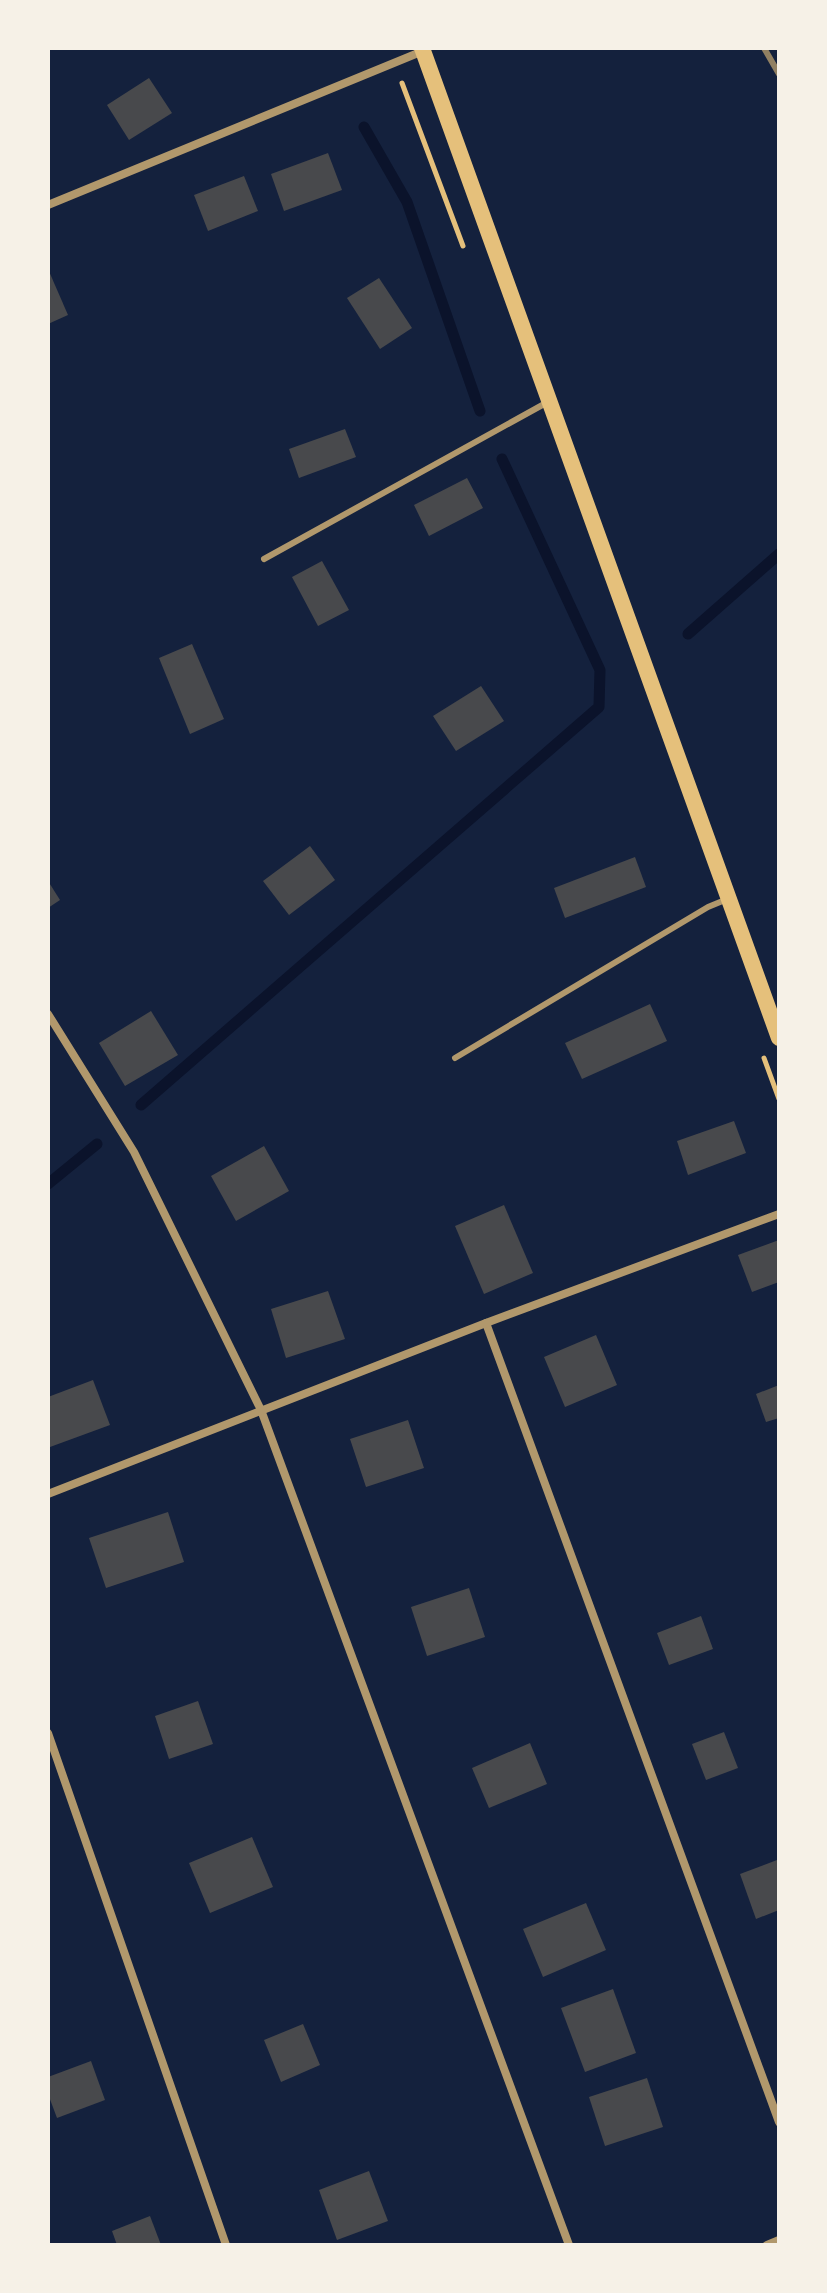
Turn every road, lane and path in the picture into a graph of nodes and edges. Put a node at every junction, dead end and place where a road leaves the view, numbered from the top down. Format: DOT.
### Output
graph roads {
  1 [pos="423,50"];
  2 [pos="48,205"];
  3 [pos="550,402"];
  4 [pos="264,559"];
  5 [pos="729,899"];
  6 [pos="48,1014"];
  7 [pos="779,1038"];
  8 [pos="455,1058"];
  9 [pos="779,1214"];
  10 [pos="486,1323"];
  11 [pos="261,1410"];
  12 [pos="48,1494"];
  13 [pos="48,1733"];
  14 [pos="779,2122"];
  15 [pos="779,2240"];
  16 [pos="226,2245"];
  17 [pos="569,2245"];
  18 [pos="767,2245"];
  1 -- 2 [label="street"];
  1 -- 3 [label="main road"];
  3 -- 4 [label="lane"];
  3 -- 5 [label="main road"];
  5 -- 7 [label="main road"];
  5 -- 8 [label="lane"];
  6 -- 11 [label="street"];
  9 -- 10 [label="street"];
  10 -- 11 [label="street"];
  10 -- 14 [label="street"];
  11 -- 12 [label="street"];
  11 -- 17 [label="street"];
  13 -- 16 [label="street"];
  15 -- 18 [label="street"];
}
